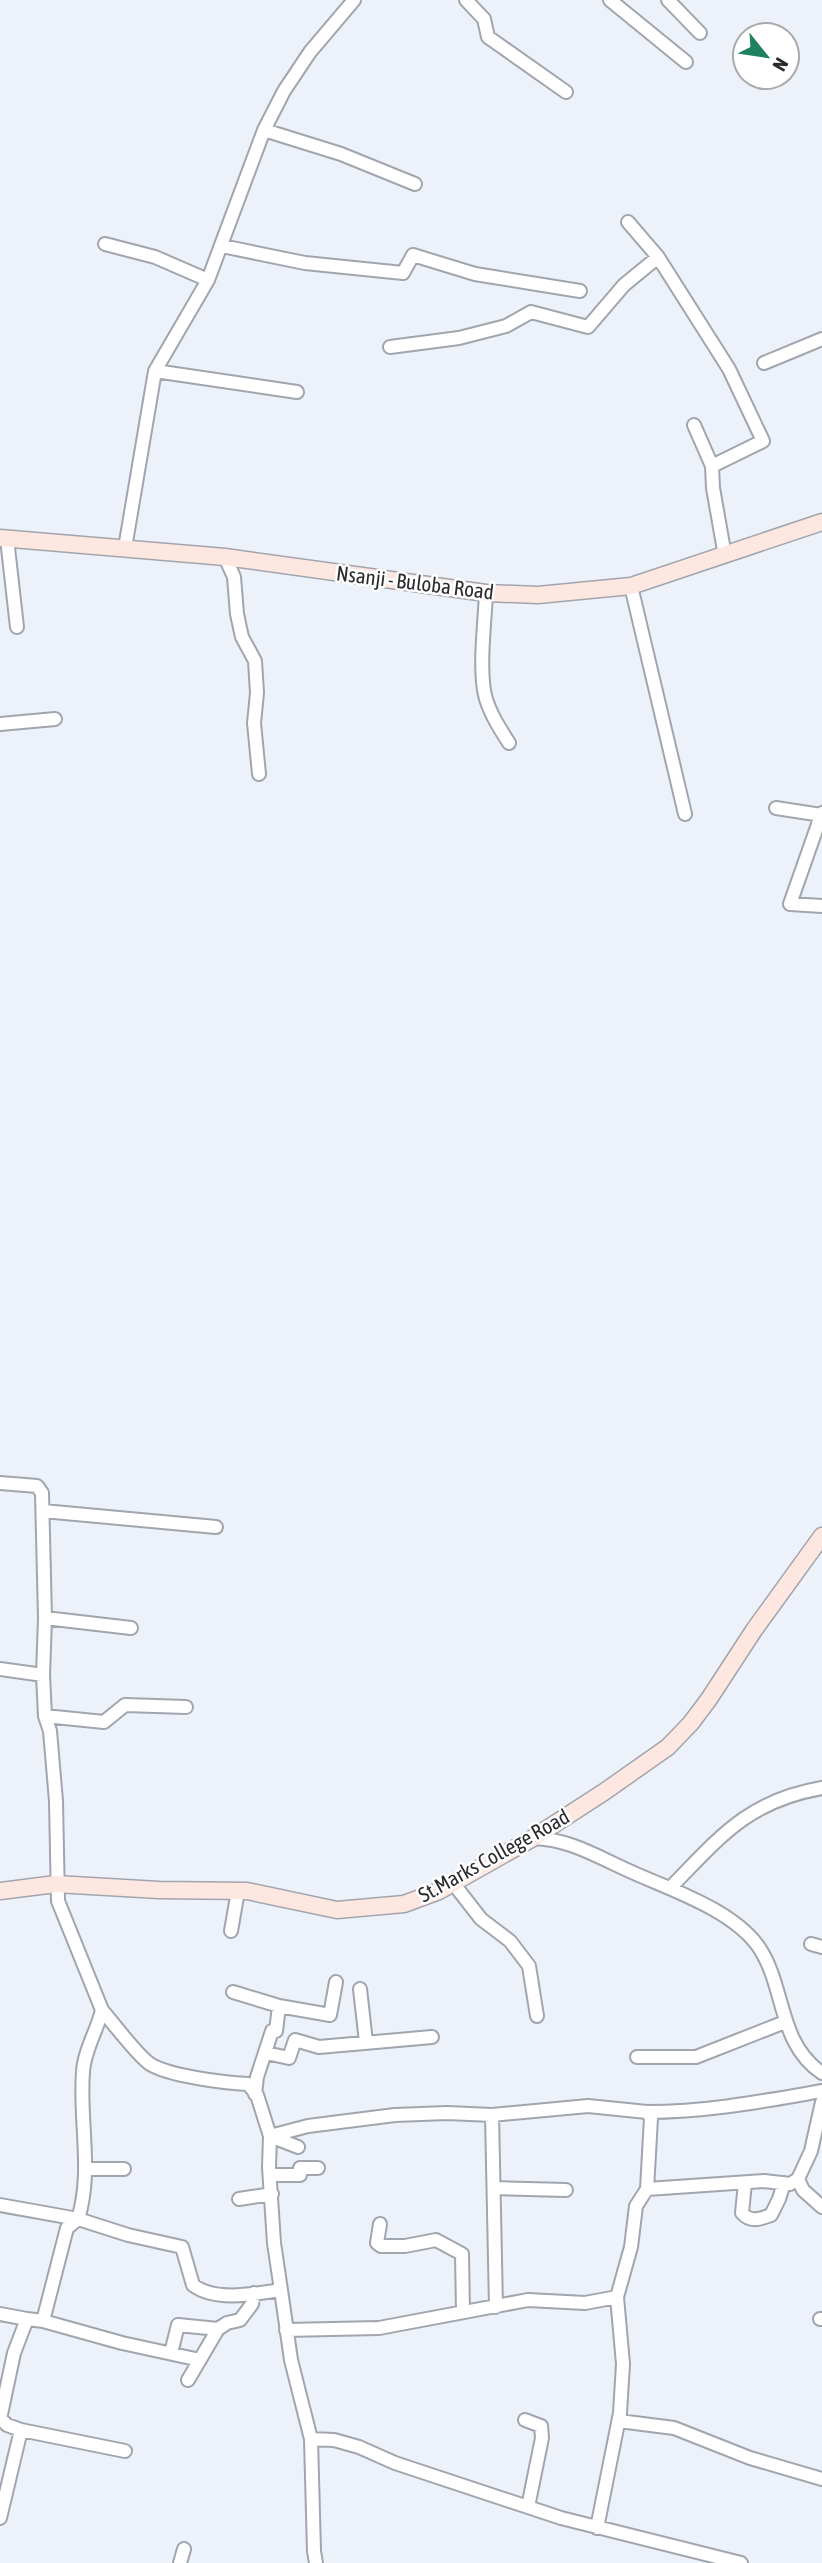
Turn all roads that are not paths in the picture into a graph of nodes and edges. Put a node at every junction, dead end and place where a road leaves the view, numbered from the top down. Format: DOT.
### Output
graph roads {
  1 [pos="354,0"];
  2 [pos="466,0"];
  3 [pos="610,0"];
  4 [pos="668,0"];
  5 [pos="699,33"];
  6 [pos="686,62"];
  7 [pos="566,92"];
  8 [pos="264,130"];
  9 [pos="415,184"];
  10 [pos="628,222"];
  11 [pos="105,244"];
  12 [pos="222,246"];
  13 [pos="657,257"];
  14 [pos="208,280"];
  15 [pos="580,291"];
  16 [pos="822,340"];
  17 [pos="390,347"];
  18 [pos="764,363"];
  19 [pos="155,371"];
  20 [pos="297,392"];
  21 [pos="694,425"];
  22 [pos="712,466"];
  23 [pos="822,522"];
  24 [pos="3,538"];
  25 [pos="125,548"];
  26 [pos="725,556"];
  27 [pos="225,557"];
  28 [pos="631,586"];
  29 [pos="486,593"];
  30 [pos="17,627"];
  31 [pos="55,719"];
  32 [pos="0,724"];
  33 [pos="509,743"];
  34 [pos="259,774"];
  35 [pos="776,808"];
  36 [pos="685,814"];
  37 [pos="822,814"];
  38 [pos="822,906"];
  39 [pos="0,1483"];
  40 [pos="43,1511"];
  41 [pos="216,1527"];
  42 [pos="822,1536"];
  43 [pos="45,1618"];
  44 [pos="131,1628"];
  45 [pos="0,1669"];
  46 [pos="43,1675"];
  47 [pos="186,1707"];
  48 [pos="45,1716"];
  49 [pos="822,1788"];
  50 [pos="533,1838"];
  51 [pos="453,1883"];
  52 [pos="56,1884"];
  53 [pos="671,1887"];
  54 [pos="0,1891"];
  55 [pos="238,1891"];
  56 [pos="231,1931"];
  57 [pos="336,1982"];
  58 [pos="360,1989"];
  59 [pos="233,1992"];
  60 [pos="279,2006"];
  61 [pos="102,2010"];
  62 [pos="537,2016"];
  63 [pos="785,2022"];
  64 [pos="432,2036"];
  65 [pos="366,2042"];
  66 [pos="266,2053"];
  67 [pos="637,2057"];
  68 [pos="822,2073"];
  69 [pos="822,2091"];
  70 [pos="255,2094"];
  71 [pos="822,2102"];
  72 [pos="648,2112"];
  73 [pos="492,2115"];
  74 [pos="270,2136"];
  75 [pos="298,2147"];
  76 [pos="318,2168"];
  77 [pos="86,2169"];
  78 [pos="124,2169"];
  79 [pos="270,2175"];
  80 [pos="798,2179"];
  81 [pos="745,2183"];
  82 [pos="784,2183"];
  83 [pos="494,2188"];
  84 [pos="647,2189"];
  85 [pos="566,2190"];
  86 [pos="272,2194"];
  87 [pos="239,2199"];
  88 [pos="0,2205"];
  89 [pos="822,2207"];
  90 [pos="78,2219"];
  91 [pos="380,2224"];
  92 [pos="281,2290"];
  93 [pos="254,2293"];
  94 [pos="617,2297"];
  95 [pos="496,2307"];
  96 [pos="463,2312"];
  97 [pos="0,2314"];
  98 [pos="26,2319"];
  99 [pos="43,2322"];
  100 [pos="218,2329"];
  101 [pos="286,2330"];
  102 [pos="171,2353"];
  103 [pos="200,2360"];
  104 [pos="188,2381"];
  105 [pos="0,2419"];
  106 [pos="525,2420"];
  107 [pos="619,2421"];
  108 [pos="21,2430"];
  109 [pos="311,2439"];
  110 [pos="125,2451"];
  111 [pos="822,2479"];
  112 [pos="528,2507"];
  113 [pos="0,2518"];
  114 [pos="597,2528"];
  115 [pos="184,2549"];
  116 [pos="180,2563"];
  117 [pos="316,2563"];
  118 [pos="741,2563"];
  1 -- 8 [label="street"];
  2 -- 7 [label="street"];
  3 -- 6 [label="street"];
  4 -- 5 [label="street"];
  8 -- 9 [label="street"];
  8 -- 12 [label="street"];
  10 -- 13 [label="street"];
  11 -- 14 [label="street"];
  12 -- 14 [label="street"];
  12 -- 15 [label="street"];
  13 -- 17 [label="street"];
  13 -- 22 [label="street"];
  14 -- 19 [label="street"];
  16 -- 18 [label="street"];
  19 -- 20 [label="street"];
  19 -- 25 [label="street"];
  21 -- 22 [label="street"];
  22 -- 26 [label="street"];
  23 -- 26 [label="main road, Nsanji - Buloba Road"];
  24 -- 25 [label="main road, Nsanji - Buloba Road"];
  24 -- 30 [label="street"];
  25 -- 27 [label="main road, Nsanji - Buloba Road"];
  26 -- 28 [label="main road, Nsanji - Buloba Road"];
  27 -- 29 [label="main road, Nsanji - Buloba Road"];
  27 -- 34 [label="street"];
  28 -- 29 [label="main road, Nsanji - Buloba Road"];
  28 -- 36 [label="street"];
  29 -- 33 [label="street"];
  31 -- 32 [label="street"];
  35 -- 37 [label="street"];
  37 -- 38 [label="street"];
  39 -- 40 [label="street"];
  40 -- 41 [label="street"];
  40 -- 43 [label="street"];
  42 -- 50 [label="main road, St.Marks College Road"];
  43 -- 44 [label="street"];
  43 -- 46 [label="street"];
  45 -- 46 [label="street"];
  46 -- 48 [label="street"];
  47 -- 48 [label="street"];
  48 -- 52 [label="street"];
  49 -- 53 [label="street"];
  50 -- 51 [label="main road, St.Marks College Road"];
  50 -- 53 [label="street"];
  51 -- 55 [label="main road, St.Marks College Road"];
  51 -- 62 [label="street"];
  52 -- 54 [label="main road, St.Marks College Road"];
  52 -- 55 [label="main road, St.Marks College Road"];
  52 -- 61 [label="street"];
  53 -- 63 [label="street"];
  55 -- 56 [label="street"];
  57 -- 60 [label="street"];
  58 -- 65 [label="street"];
  59 -- 60 [label="street"];
  60 -- 66 [label="street"];
  61 -- 70 [label="street"];
  61 -- 77 [label="street"];
  63 -- 67 [label="street"];
  63 -- 68 [label="street"];
  64 -- 65 [label="street"];
  65 -- 66 [label="street"];
  66 -- 70 [label="street"];
  69 -- 72 [label="street"];
  70 -- 74 [label="street"];
  71 -- 80 [label="street"];
  72 -- 73 [label="street"];
  72 -- 84 [label="street"];
  73 -- 74 [label="street"];
  73 -- 83 [label="street"];
  74 -- 75 [label="street"];
  74 -- 79 [label="street"];
  76 -- 79 [label="street"];
  77 -- 78 [label="street"];
  77 -- 90 [label="street"];
  79 -- 86 [label="street"];
  80 -- 82 [label="street"];
  80 -- 89 [label="street"];
  81 -- 82 [label="street"];
  81 -- 82 [label="street"];
  81 -- 84 [label="street"];
  83 -- 85 [label="street"];
  83 -- 95 [label="street"];
  84 -- 94 [label="street"];
  86 -- 87 [label="street"];
  86 -- 92 [label="street"];
  88 -- 90 [label="street"];
  90 -- 93 [label="street"];
  90 -- 99 [label="street"];
  91 -- 96 [label="street"];
  92 -- 93 [label="street"];
  92 -- 101 [label="street"];
  93 -- 100 [label="street"];
  94 -- 95 [label="street"];
  94 -- 107 [label="street"];
  95 -- 96 [label="street"];
  96 -- 101 [label="street"];
  97 -- 98 [label="street"];
  98 -- 99 [label="street"];
  98 -- 105 [label="street"];
  99 -- 102 [label="street"];
  100 -- 102 [label="street"];
  100 -- 103 [label="street"];
  101 -- 109 [label="street"];
  102 -- 103 [label="street"];
  103 -- 104 [label="street"];
  105 -- 108 [label="street"];
  106 -- 112 [label="street"];
  107 -- 111 [label="street"];
  107 -- 114 [label="street"];
  108 -- 110 [label="street"];
  108 -- 113 [label="street"];
  109 -- 112 [label="street"];
  109 -- 117 [label="street"];
  112 -- 114 [label="street"];
  114 -- 118 [label="street"];
  115 -- 116 [label="street"];
}
